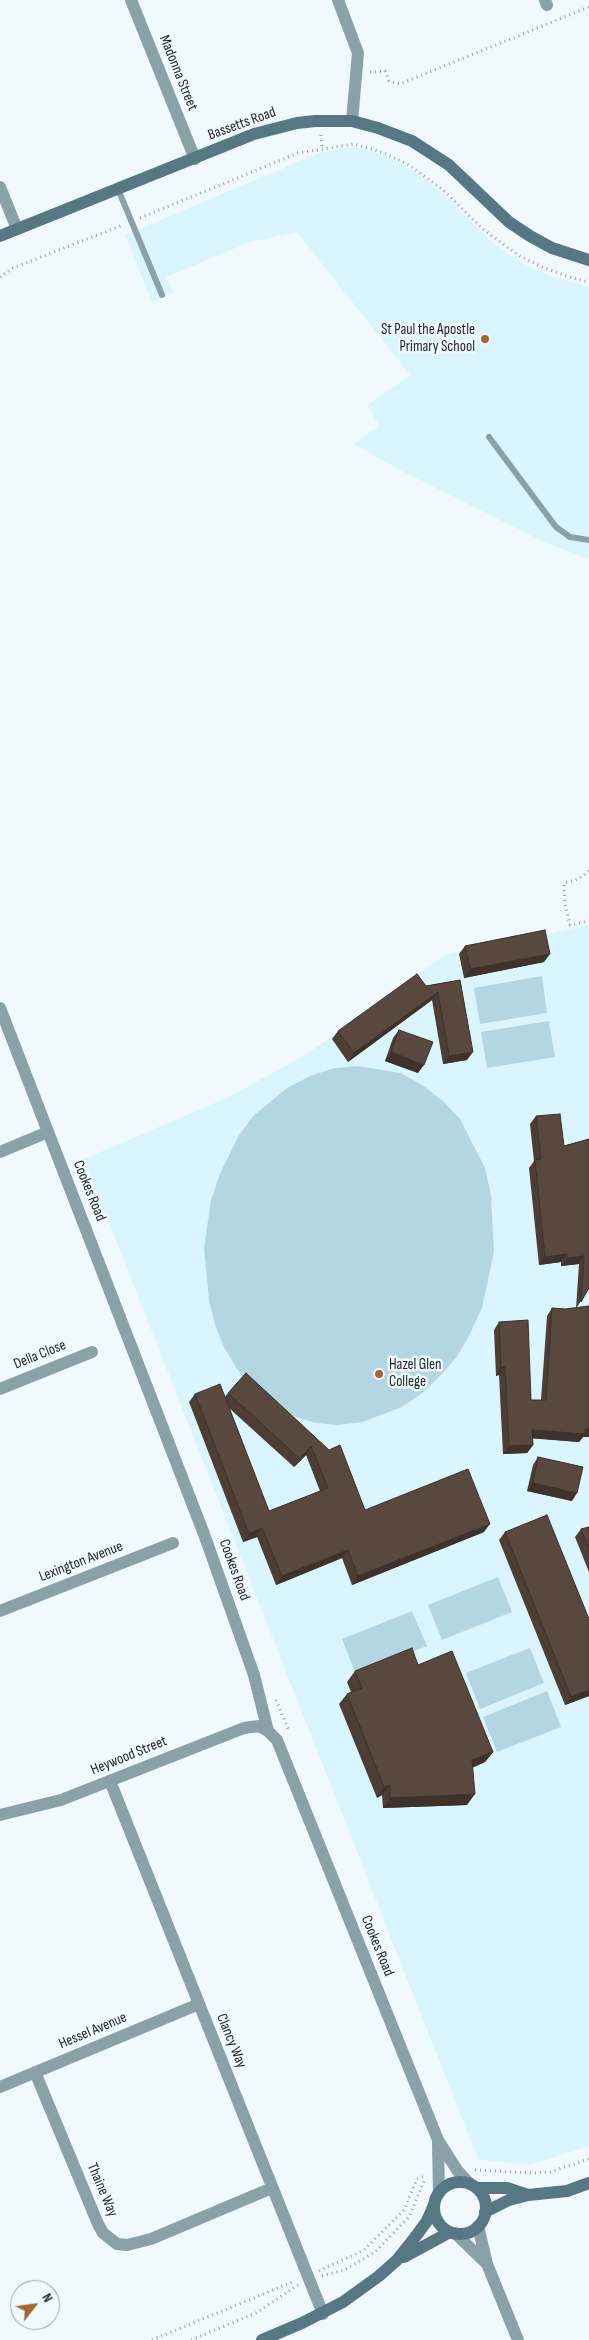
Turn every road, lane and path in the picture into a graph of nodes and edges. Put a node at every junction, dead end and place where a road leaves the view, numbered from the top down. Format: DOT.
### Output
graph roads {
  1 [pos="132,0"];
  2 [pos="338,0"];
  3 [pos="589,7"];
  4 [pos="358,71"];
  5 [pos="352,121"];
  6 [pos="195,158"];
  7 [pos="0,187"];
  8 [pos="118,189"];
  9 [pos="132,221"];
  10 [pos="17,230"];
  11 [pos="0,236"];
  12 [pos="589,260"];
  13 [pos="0,276"];
  14 [pos="589,282"];
  15 [pos="162,295"];
  16 [pos="489,437"];
  17 [pos="589,540"];
  18 [pos="589,871"];
  19 [pos="589,921"];
  20 [pos="0,1008"];
  21 [pos="48,1132"];
  22 [pos="0,1152"];
  23 [pos="92,1352"];
  24 [pos="0,1389"];
  25 [pos="173,1543"];
  26 [pos="0,1611"];
  27 [pos="268,1731"];
  28 [pos="110,1781"];
  29 [pos="0,1815"];
  30 [pos="199,2004"];
  31 [pos="35,2072"];
  32 [pos="0,2087"];
  33 [pos="438,2140"];
  34 [pos="589,2159"];
  35 [pos="457,2170"];
  36 [pos="439,2173"];
  37 [pos="426,2176"];
  38 [pos="589,2184"];
  39 [pos="473,2186"];
  40 [pos="272,2188"];
  41 [pos="528,2195"];
  42 [pos="436,2199"];
  43 [pos="485,2212"];
  44 [pos="478,2226"];
  45 [pos="452,2232"];
  46 [pos="397,2260"];
  47 [pos="487,2264"];
  48 [pos="322,2314"];
  49 [pos="262,2340"];
  50 [pos="518,2340"];
  1 -- 6 [label="street, Madonna Street"];
  2 -- 4 [label="street"];
  3 -- 4 [label="path"];
  4 -- 5 [label="street"];
  5 -- 6 [label="street, Bassetts Road"];
  5 -- 12 [label="street, Bassetts Road"];
  6 -- 8 [label="street, Bassetts Road"];
  7 -- 10 [label="street"];
  8 -- 9 [label="lane"];
  8 -- 10 [label="street, Bassetts Road"];
  9 -- 13 [label="path"];
  9 -- 14 [label="path"];
  9 -- 15 [label="lane"];
  10 -- 11 [label="street, Bassetts Road"];
  16 -- 17 [label="lane"];
  18 -- 19 [label="path"];
  20 -- 21 [label="street, Cookes Road"];
  21 -- 22 [label="street"];
  21 -- 27 [label="street, Cookes Road"];
  23 -- 24 [label="street, Della Close"];
  25 -- 26 [label="street, Lexington Avenue"];
  27 -- 28 [label="street, Heywood Street"];
  27 -- 33 [label="street, Cookes Road"];
  28 -- 29 [label="street, Heywood Street"];
  28 -- 30 [label="street, Clancy Way"];
  30 -- 31 [label="street, Hessel Avenue"];
  30 -- 40 [label="street, Clancy Way"];
  31 -- 32 [label="street, Hessel Avenue"];
  31 -- 40 [label="street, Thaine Way"];
  33 -- 35 [label="street, Cookes Road"];
  33 -- 36 [label="street, Cookes Road"];
  34 -- 35 [label="path"];
  35 -- 39 [label="street, Cookes Road"];
  36 -- 37 [label="path"];
  36 -- 42 [label="street, Cookes Road"];
  38 -- 41 [label="street"];
  39 -- 41 [label="street"];
  39 -- 42 [label="street"];
  39 -- 43 [label="street"];
  40 -- 48 [label="street, Clancy Way"];
  41 -- 43 [label="street"];
  42 -- 45 [label="street"];
  42 -- 46 [label="street"];
  43 -- 44 [label="street"];
  44 -- 45 [label="street"];
  44 -- 47 [label="street"];
  45 -- 46 [label="street"];
  45 -- 47 [label="street"];
  46 -- 48 [label="street"];
  47 -- 50 [label="street"];
  48 -- 49 [label="street"];
}
